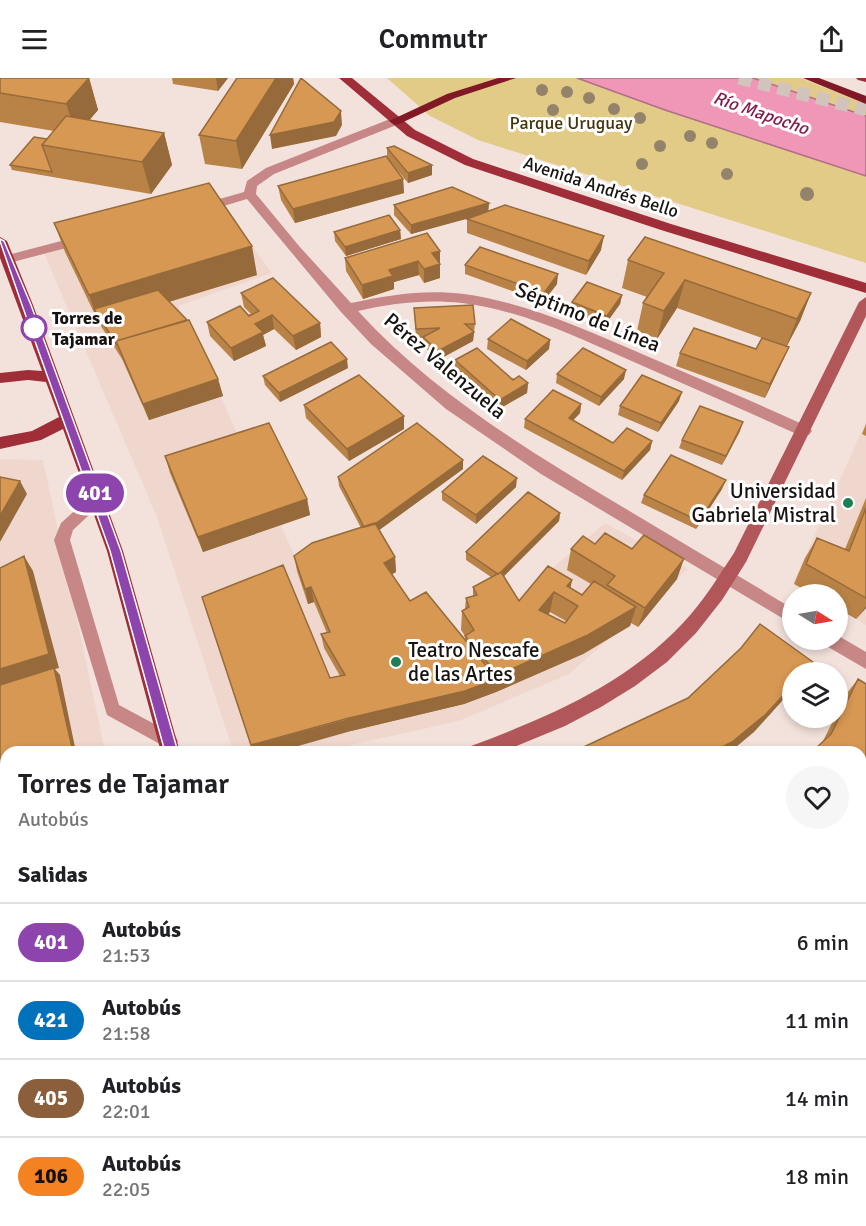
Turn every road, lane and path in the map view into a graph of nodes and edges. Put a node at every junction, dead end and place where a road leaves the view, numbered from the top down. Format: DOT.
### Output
graph roads {
  1 [pos="345,78"];
  2 [pos="510,78"];
  3 [pos="809,78"];
  4 [pos="866,100"];
  5 [pos="395,121"];
  6 [pos="250,194"];
  7 [pos="182,214"];
  8 [pos="98,236"];
  9 [pos="0,242"];
  10 [pos="9,260"];
  11 [pos="866,288"];
  12 [pos="866,302"];
  13 [pos="346,309"];
  14 [pos="52,377"];
  15 [pos="0,378"];
  16 [pos="67,420"];
  17 [pos="804,431"];
  18 [pos="0,443"];
  19 [pos="97,500"];
  20 [pos="728,579"];
  21 [pos="782,611"];
  22 [pos="848,650"];
  23 [pos="866,661"];
  24 [pos="170,746"];
  25 [pos="494,746"];
  1 -- 5 [label="main road, Avenida Andrés Bello"];
  2 -- 5 [label="highway"];
  3 -- 4 [label="highway"];
  5 -- 6 [label="street"];
  5 -- 11 [label="main road, Avenida Andrés Bello"];
  6 -- 7 [label="street"];
  6 -- 13 [label="street, Pérez Valenzuela"];
  8 -- 10 [label="street"];
  9 -- 10 [label="main road"];
  10 -- 14 [label="main road"];
  12 -- 17 [label="street"];
  13 -- 17 [label="street, Séptimo de Línea"];
  13 -- 20 [label="street, Pérez Valenzuela"];
  14 -- 15 [label="main road"];
  14 -- 16 [label="main road"];
  16 -- 18 [label="main road"];
  16 -- 19 [label="main road"];
  17 -- 20 [label="street"];
  19 -- 24 [label="main road"];
  19 -- 24 [label="lane"];
  20 -- 21 [label="street, Pérez Valenzuela"];
  20 -- 25 [label="street"];
  22 -- 23 [label="street"];
}
